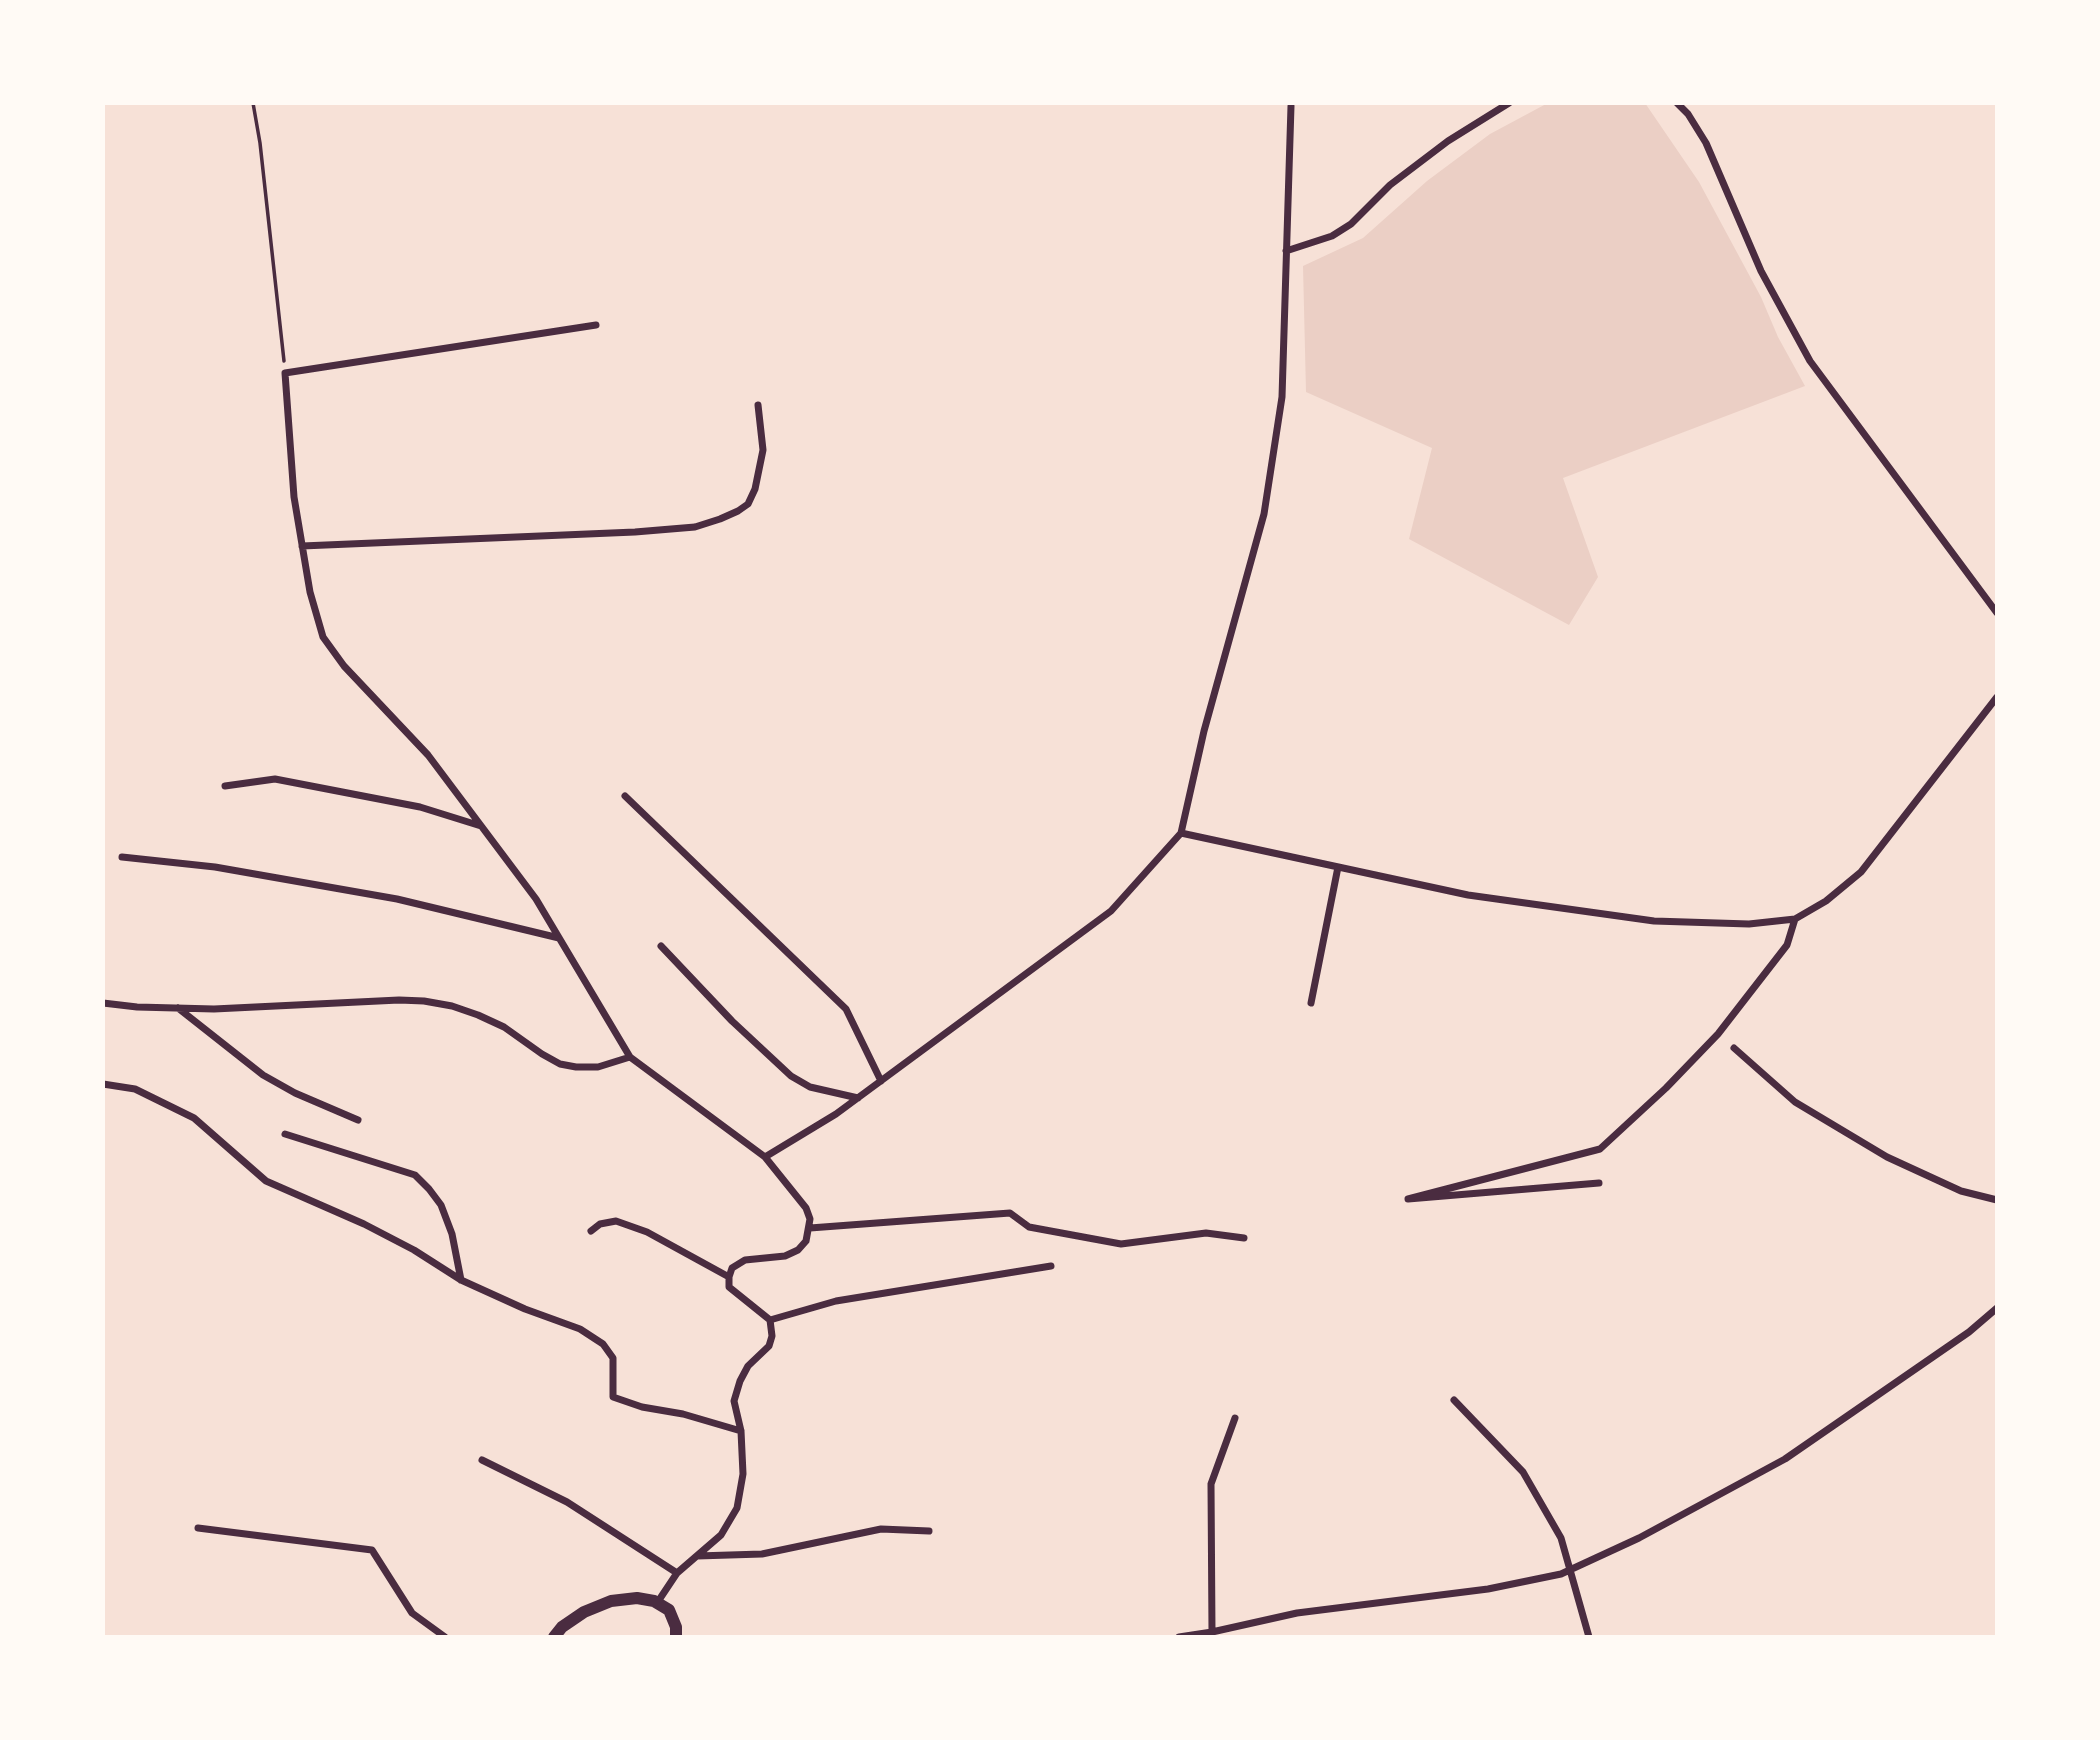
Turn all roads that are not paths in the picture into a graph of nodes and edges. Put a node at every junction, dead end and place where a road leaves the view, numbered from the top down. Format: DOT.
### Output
graph roads {
  1 [pos="1509,103"];
  2 [pos="1677,103"];
  3 [pos="1291,106"];
  4 [pos="1286,251"];
  5 [pos="596,325"];
  6 [pos="758,405"];
  7 [pos="302,546"];
  8 [pos="1997,613"];
  9 [pos="1997,696"];
  10 [pos="225,786"];
  11 [pos="625,796"];
  12 [pos="482,827"];
  13 [pos="1181,833"];
  14 [pos="122,856"];
  15 [pos="1338,867"];
  16 [pos="1795,919"];
  17 [pos="559,938"];
  18 [pos="661,946"];
  19 [pos="103,1003"];
  20 [pos="1311,1003"];
  21 [pos="178,1008"];
  22 [pos="1734,1048"];
  23 [pos="630,1057"];
  24 [pos="881,1081"];
  25 [pos="103,1084"];
  26 [pos="858,1098"];
  27 [pos="358,1120"];
  28 [pos="285,1134"];
  29 [pos="765,1157"];
  30 [pos="1599,1183"];
  31 [pos="1997,1200"];
  32 [pos="810,1228"];
  33 [pos="591,1231"];
  34 [pos="1244,1238"];
  35 [pos="1052,1266"];
  36 [pos="729,1277"];
  37 [pos="461,1280"];
  38 [pos="1997,1308"];
  39 [pos="770,1320"];
  40 [pos="1454,1400"];
  41 [pos="1235,1418"];
  42 [pos="741,1431"];
  43 [pos="482,1460"];
  44 [pos="198,1528"];
  45 [pos="929,1531"];
  46 [pos="696,1556"];
  47 [pos="1570,1569"];
  48 [pos="677,1573"];
  49 [pos="657,1603"];
  50 [pos="1212,1632"];
  51 [pos="445,1637"];
  52 [pos="554,1637"];
  53 [pos="676,1637"];
  54 [pos="1179,1637"];
  55 [pos="1589,1637"];
  1 -- 4 [label="street"];
  2 -- 8 [label="street"];
  3 -- 4 [label="street"];
  4 -- 13 [label="street"];
  5 -- 7 [label="street"];
  6 -- 7 [label="street"];
  7 -- 12 [label="street"];
  9 -- 16 [label="street"];
  10 -- 12 [label="street"];
  11 -- 24 [label="street"];
  12 -- 17 [label="street"];
  13 -- 15 [label="street"];
  13 -- 24 [label="street"];
  14 -- 17 [label="street"];
  15 -- 16 [label="street"];
  15 -- 20 [label="street"];
  16 -- 30 [label="street"];
  17 -- 23 [label="street"];
  18 -- 26 [label="street"];
  19 -- 21 [label="street"];
  21 -- 23 [label="street"];
  21 -- 27 [label="street"];
  22 -- 31 [label="street"];
  23 -- 29 [label="street"];
  24 -- 26 [label="street"];
  25 -- 37 [label="street"];
  26 -- 29 [label="street"];
  28 -- 37 [label="street"];
  29 -- 32 [label="street"];
  32 -- 34 [label="street"];
  32 -- 36 [label="street"];
  33 -- 36 [label="street"];
  35 -- 39 [label="street"];
  36 -- 39 [label="street"];
  37 -- 42 [label="street"];
  38 -- 47 [label="street"];
  39 -- 42 [label="street"];
  40 -- 47 [label="street"];
  41 -- 50 [label="street"];
  42 -- 46 [label="street"];
  43 -- 48 [label="street"];
  44 -- 51 [label="street"];
  45 -- 46 [label="street"];
  46 -- 48 [label="street"];
  47 -- 50 [label="street"];
  47 -- 55 [label="street"];
  48 -- 49 [label="street"];
  49 -- 52 [label="street"];
  49 -- 53 [label="street"];
  50 -- 54 [label="street"];
}
